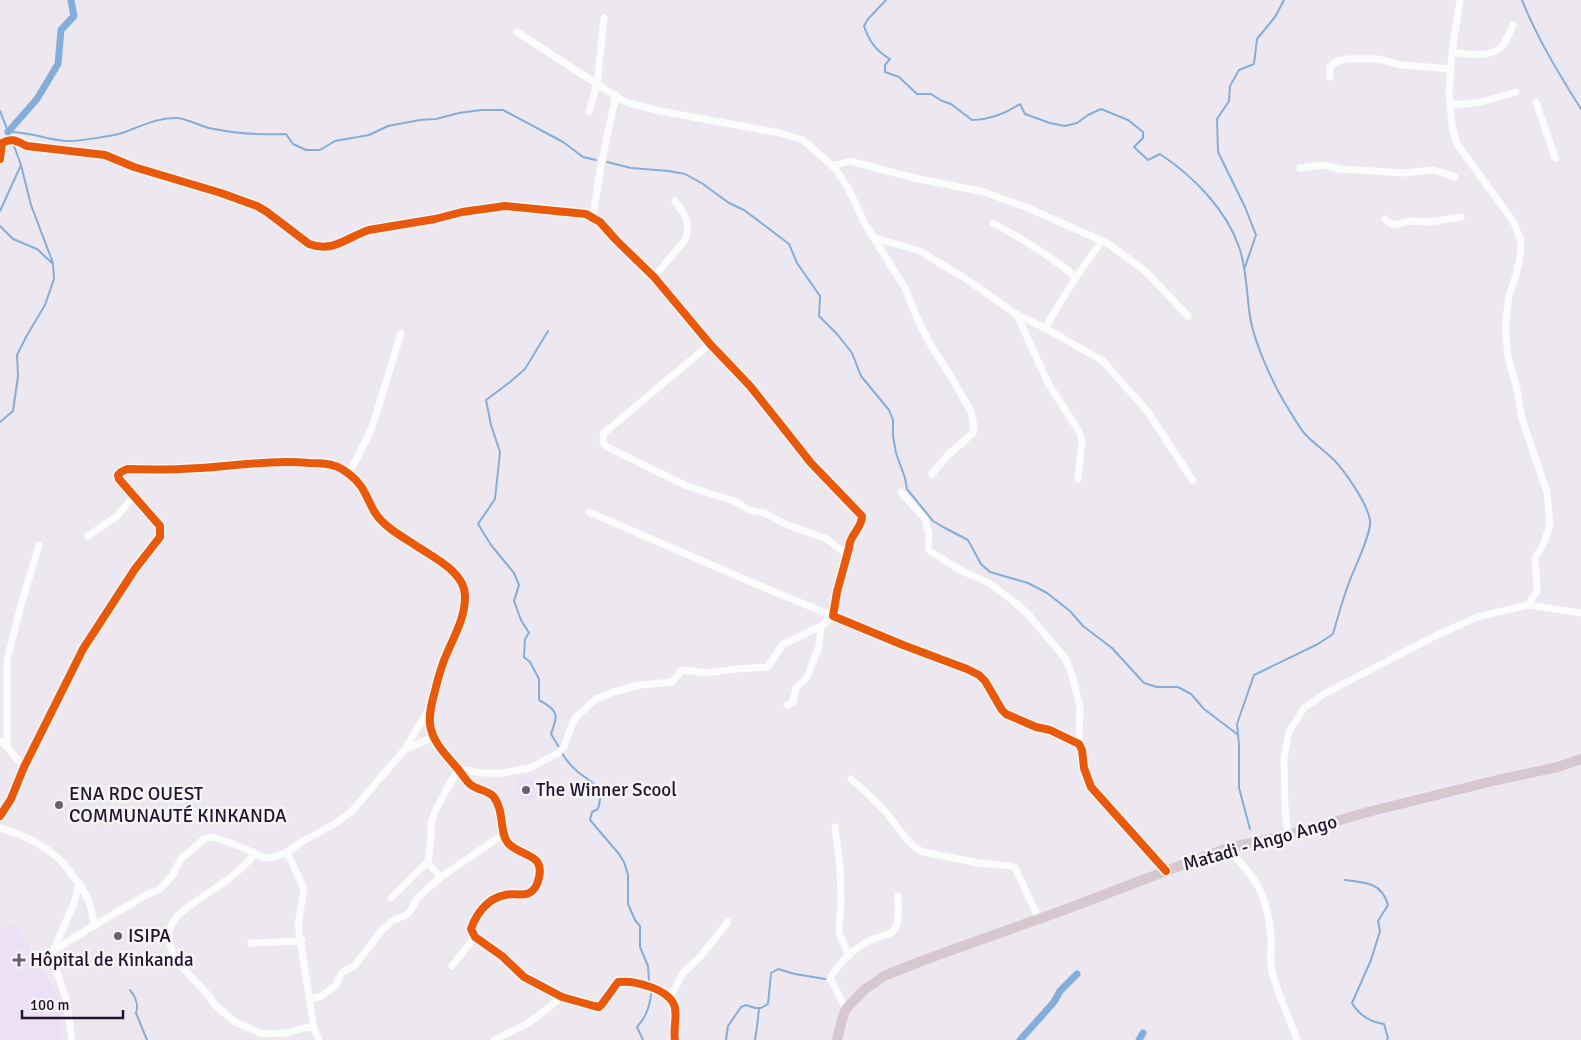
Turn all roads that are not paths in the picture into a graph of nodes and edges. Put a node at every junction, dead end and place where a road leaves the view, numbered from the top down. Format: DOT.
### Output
graph roads {
  1 [pos="1460,0"];
  2 [pos="604,18"];
  3 [pos="1513,25"];
  4 [pos="517,32"];
  5 [pos="1452,52"];
  6 [pos="1451,69"];
  7 [pos="1330,77"];
  8 [pos="597,84"];
  9 [pos="1516,92"];
  10 [pos="616,95"];
  11 [pos="1536,102"];
  12 [pos="1450,104"];
  13 [pos="589,112"];
  14 [pos="7,141"];
  15 [pos="1555,158"];
  16 [pos="0,159"];
  17 [pos="832,166"];
  18 [pos="1300,168"];
  19 [pos="1455,177"];
  20 [pos="675,202"];
  21 [pos="593,217"];
  22 [pos="1461,217"];
  23 [pos="1385,219"];
  24 [pos="993,223"];
  25 [pos="875,238"];
  26 [pos="1102,241"];
  27 [pos="654,277"];
  28 [pos="1076,277"];
  29 [pos="1016,314"];
  30 [pos="1188,316"];
  31 [pos="1044,328"];
  32 [pos="401,333"];
  33 [pos="710,344"];
  34 [pos="349,474"];
  35 [pos="932,474"];
  36 [pos="1078,479"];
  37 [pos="1193,481"];
  38 [pos="901,492"];
  39 [pos="134,496"];
  40 [pos="589,512"];
  41 [pos="88,536"];
  42 [pos="40,545"];
  43 [pos="846,554"];
  44 [pos="1528,605"];
  45 [pos="1581,613"];
  46 [pos="833,616"];
  47 [pos="821,626"];
  48 [pos="787,705"];
  49 [pos="430,708"];
  50 [pos="434,737"];
  51 [pos="0,742"];
  52 [pos="1079,744"];
  53 [pos="8,748"];
  54 [pos="406,749"];
  55 [pos="1581,759"];
  56 [pos="24,767"];
  57 [pos="458,769"];
  58 [pos="851,779"];
  59 [pos="0,816"];
  60 [pos="835,827"];
  61 [pos="0,828"];
  62 [pos="504,833"];
  63 [pos="1288,834"];
  64 [pos="1228,848"];
  65 [pos="287,852"];
  66 [pos="255,853"];
  67 [pos="428,861"];
  68 [pos="1166,870"];
  69 [pos="441,877"];
  70 [pos="79,883"];
  71 [pos="898,896"];
  72 [pos="391,898"];
  73 [pos="1039,919"];
  74 [pos="728,922"];
  75 [pos="95,926"];
  76 [pos="475,936"];
  77 [pos="302,941"];
  78 [pos="251,943"];
  79 [pos="53,951"];
  80 [pos="849,956"];
  81 [pos="452,966"];
  82 [pos="562,997"];
  83 [pos="670,998"];
  84 [pos="309,999"];
  85 [pos="846,1009"];
  86 [pos="314,1029"];
  87 [pos="72,1040"];
  88 [pos="319,1040"];
  89 [pos="494,1040"];
  90 [pos="675,1040"];
  91 [pos="837,1040"];
  92 [pos="1297,1040"];
  1 -- 5 [label="street"];
  2 -- 8 [label="street"];
  3 -- 5 [label="street"];
  4 -- 8 [label="street"];
  5 -- 6 [label="street"];
  6 -- 7 [label="street"];
  6 -- 12 [label="street"];
  8 -- 10 [label="street"];
  8 -- 13 [label="street"];
  9 -- 12 [label="street"];
  10 -- 17 [label="street"];
  10 -- 21 [label="street"];
  11 -- 15 [label="street"];
  12 -- 44 [label="street"];
  14 -- 16 [label="street"];
  14 -- 21 [label="street"];
  17 -- 25 [label="street"];
  17 -- 26 [label="street"];
  18 -- 19 [label="street"];
  20 -- 27 [label="street"];
  21 -- 27 [label="street"];
  22 -- 23 [label="street"];
  24 -- 28 [label="street"];
  25 -- 29 [label="street"];
  25 -- 35 [label="street"];
  26 -- 28 [label="street"];
  26 -- 30 [label="street"];
  27 -- 33 [label="street"];
  28 -- 31 [label="street"];
  29 -- 31 [label="street"];
  29 -- 36 [label="street"];
  31 -- 37 [label="street"];
  32 -- 34 [label="street"];
  33 -- 43 [label="street"];
  33 -- 43 [label="street"];
  34 -- 39 [label="street"];
  34 -- 49 [label="street"];
  38 -- 52 [label="street"];
  39 -- 41 [label="street"];
  39 -- 56 [label="street"];
  40 -- 46 [label="street"];
  42 -- 53 [label="street"];
  43 -- 46 [label="street"];
  44 -- 45 [label="street"];
  44 -- 63 [label="street"];
  46 -- 47 [label="street"];
  46 -- 52 [label="street"];
  47 -- 48 [label="street"];
  47 -- 57 [label="street"];
  49 -- 50 [label="street"];
  49 -- 54 [label="street"];
  50 -- 54 [label="street"];
  50 -- 57 [label="street"];
  51 -- 53 [label="street"];
  52 -- 68 [label="street"];
  53 -- 56 [label="street"];
  54 -- 65 [label="street"];
  55 -- 63 [label="highway, Matadi - Ango Ango"];
  56 -- 59 [label="street"];
  57 -- 62 [label="street"];
  57 -- 67 [label="street"];
  58 -- 73 [label="street"];
  60 -- 80 [label="street"];
  61 -- 70 [label="street"];
  62 -- 69 [label="street"];
  62 -- 76 [label="street"];
  63 -- 64 [label="highway, Matadi - Ango Ango"];
  64 -- 68 [label="highway, Matadi - Ango Ango"];
  64 -- 92 [label="street"];
  65 -- 66 [label="street"];
  65 -- 77 [label="street"];
  66 -- 75 [label="street"];
  66 -- 86 [label="street"];
  67 -- 69 [label="street"];
  67 -- 72 [label="street"];
  68 -- 73 [label="highway, Matadi - Ango Ango"];
  69 -- 84 [label="street"];
  70 -- 75 [label="street"];
  70 -- 79 [label="street"];
  71 -- 80 [label="street"];
  73 -- 85 [label="highway, Matadi - Ango Ango"];
  74 -- 83 [label="street"];
  75 -- 79 [label="street"];
  76 -- 81 [label="street"];
  76 -- 82 [label="street"];
  77 -- 78 [label="street"];
  77 -- 84 [label="street"];
  79 -- 87 [label="street"];
  80 -- 85 [label="street"];
  82 -- 83 [label="street"];
  82 -- 89 [label="street"];
  83 -- 90 [label="street"];
  84 -- 86 [label="street"];
  85 -- 91 [label="highway, Matadi - Ango Ango"];
  86 -- 88 [label="street"];
}
